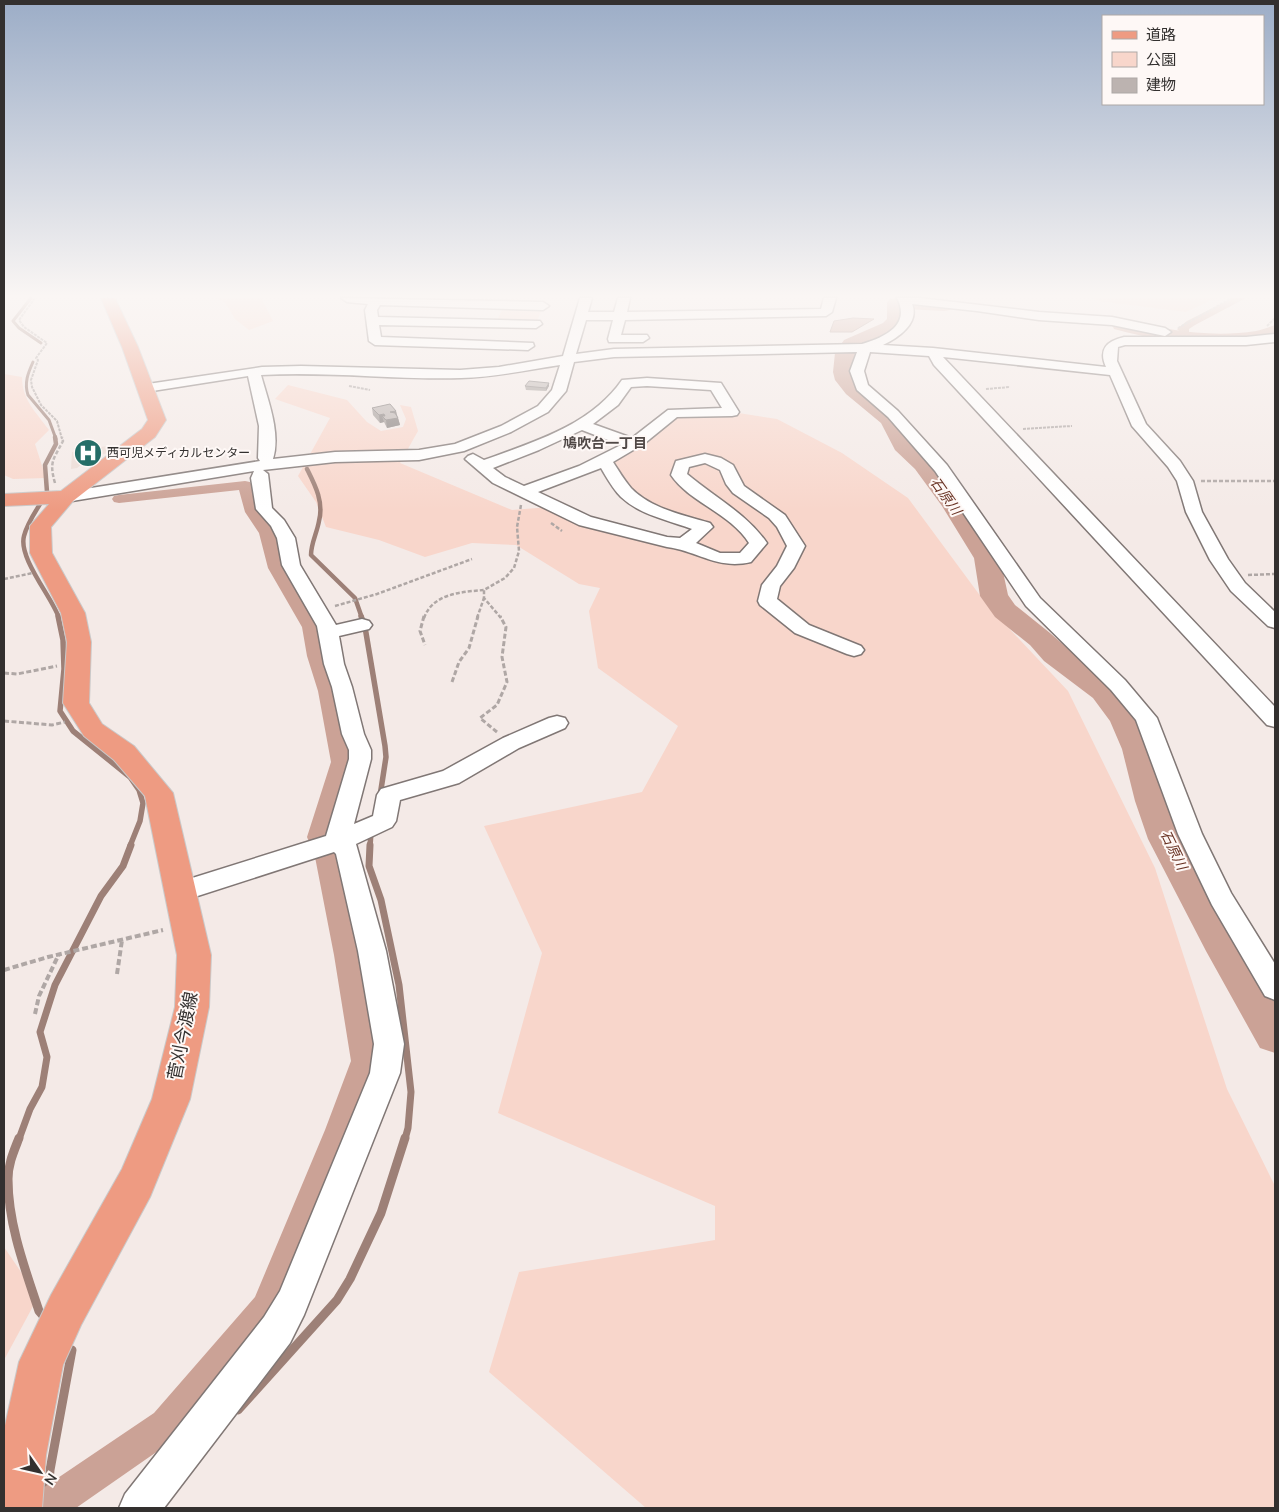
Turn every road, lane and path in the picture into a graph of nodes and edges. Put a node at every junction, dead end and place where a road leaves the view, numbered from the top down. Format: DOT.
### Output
graph roads {
  1 [pos="35,369"];
  2 [pos="138,369"];
  3 [pos="511,369"];
  4 [pos="565,369"];
  5 [pos="857,369"];
  6 [pos="945,369"];
  7 [pos="1085,369"];
  8 [pos="1114,369"];
  9 [pos="1116,372"];
  10 [pos="254,373"];
  11 [pos="146,388"];
  12 [pos="580,424"];
  13 [pos="1072,426"];
  14 [pos="1004,431"];
  15 [pos="633,444"];
  16 [pos="459,448"];
  17 [pos="604,461"];
  18 [pos="483,466"];
  19 [pos="262,470"];
  20 [pos="1185,481"];
  21 [pos="1275,481"];
  22 [pos="525,491"];
  23 [pos="66,497"];
  24 [pos="4,500"];
  25 [pos="102,500"];
  26 [pos="684,544"];
  27 [pos="472,559"];
  28 [pos="23,575"];
  29 [pos="4,579"];
  30 [pos="484,590"];
  31 [pos="484,598"];
  32 [pos="349,602"];
  33 [pos="1275,622"];
  34 [pos="362,625"];
  35 [pos="328,633"];
  36 [pos="425,645"];
  37 [pos="854,650"];
  38 [pos="51,667"];
  39 [pos="4,673"];
  40 [pos="452,682"];
  41 [pos="1275,720"];
  42 [pos="4,722"];
  43 [pos="558,722"];
  44 [pos="58,724"];
  45 [pos="511,743"];
  46 [pos="336,842"];
  47 [pos="179,892"];
  48 [pos="187,925"];
  49 [pos="122,940"];
  50 [pos="59,954"];
  51 [pos="4,970"];
  52 [pos="117,974"];
  53 [pos="1275,988"];
  54 [pos="35,1014"];
  55 [pos="17,1508"];
  56 [pos="139,1508"];
  1 -- 23 [label="path"];
  2 -- 11 [label="main road"];
  3 -- 10 [label="street"];
  4 -- 16 [label="street"];
  5 -- 53 [label="street"];
  6 -- 14 [label="street"];
  7 -- 9 [label="street"];
  8 -- 9 [label="street"];
  9 -- 20 [label="street"];
  10 -- 11 [label="street"];
  10 -- 19 [label="street"];
  11 -- 23 [label="main road, 菅刈今渡線"];
  12 -- 15 [label="street"];
  12 -- 15 [label="street"];
  12 -- 18 [label="street"];
  13 -- 14 [label="path"];
  14 -- 41 [label="street"];
  15 -- 17 [label="street"];
  16 -- 18 [label="street"];
  16 -- 23 [label="street"];
  17 -- 22 [label="street"];
  17 -- 26 [label="street"];
  18 -- 22 [label="street"];
  19 -- 25 [label="street"];
  19 -- 35 [label="street"];
  20 -- 21 [label="path"];
  20 -- 33 [label="street"];
  22 -- 26 [label="street"];
  22 -- 30 [label="path"];
  23 -- 24 [label="main road"];
  23 -- 47 [label="main road, 菅刈今渡線"];
  26 -- 37 [label="street"];
  27 -- 32 [label="path"];
  28 -- 29 [label="path"];
  30 -- 31 [label="path"];
  30 -- 36 [label="path"];
  31 -- 40 [label="path"];
  31 -- 45 [label="path"];
  34 -- 35 [label="street"];
  35 -- 46 [label="street"];
  38 -- 39 [label="path"];
  42 -- 44 [label="path"];
  43 -- 45 [label="street"];
  45 -- 46 [label="street"];
  46 -- 47 [label="street"];
  46 -- 56 [label="street"];
  47 -- 48 [label="main road, 菅刈今渡線"];
  48 -- 49 [label="path"];
  48 -- 55 [label="main road, 菅刈今渡線"];
  49 -- 50 [label="path"];
  49 -- 52 [label="path"];
  50 -- 51 [label="path"];
  50 -- 54 [label="path"];
}
